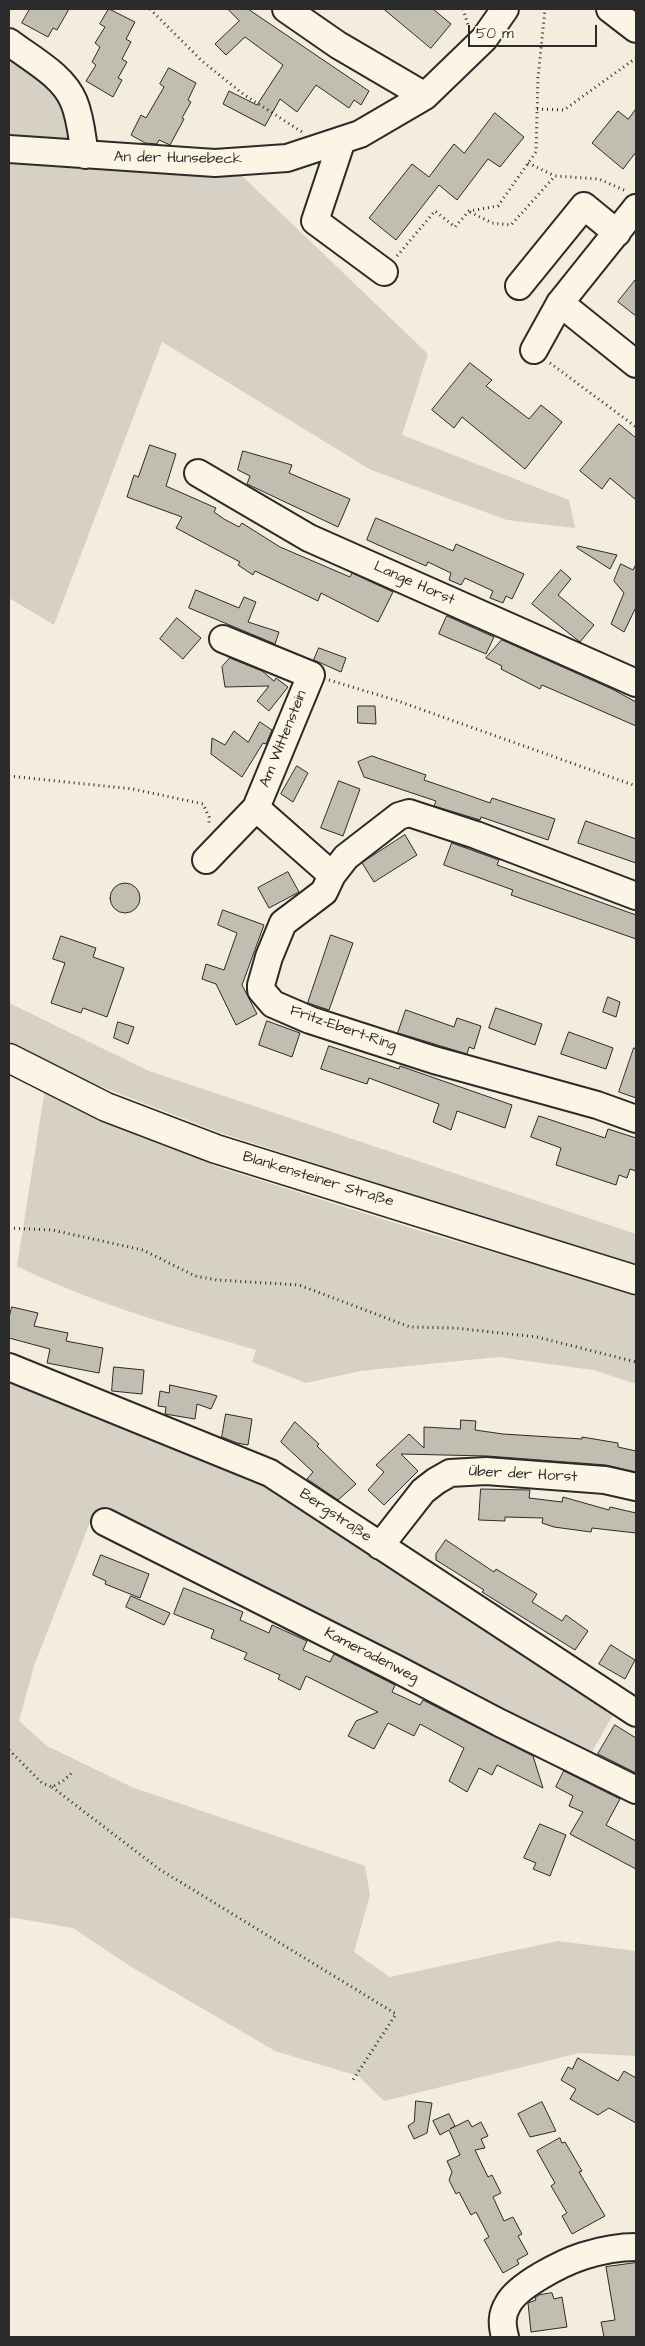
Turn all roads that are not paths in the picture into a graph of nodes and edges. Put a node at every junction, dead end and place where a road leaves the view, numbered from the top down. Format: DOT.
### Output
graph roads {
  1 [pos="286,9"];
  2 [pos="504,9"];
  3 [pos="610,9"];
  4 [pos="636,29"];
  5 [pos="9,42"];
  6 [pos="425,96"];
  7 [pos="333,143"];
  8 [pos="9,149"];
  9 [pos="85,155"];
  10 [pos="632,201"];
  11 [pos="617,233"];
  12 [pos="384,272"];
  13 [pos="519,286"];
  14 [pos="560,303"];
  15 [pos="534,350"];
  16 [pos="636,364"];
  17 [pos="198,473"];
  18 [pos="223,639"];
  19 [pos="636,683"];
  20 [pos="256,808"];
  21 [pos="206,860"];
  22 [pos="332,875"];
  23 [pos="636,896"];
  24 [pos="9,1058"];
  25 [pos="636,1119"];
  26 [pos="636,1280"];
  27 [pos="9,1367"];
  28 [pos="636,1488"];
  29 [pos="105,1522"];
  30 [pos="380,1546"];
  31 [pos="636,1713"];
  32 [pos="636,1790"];
  33 [pos="636,2247"];
  34 [pos="505,2337"];
  1 -- 6 [label="street"];
  2 -- 6 [label="street, An der Hunsebeck"];
  3 -- 4 [label="street"];
  5 -- 9 [label="street"];
  6 -- 7 [label="street, An der Hunsebeck"];
  7 -- 9 [label="street, An der Hunsebeck"];
  7 -- 12 [label="street"];
  8 -- 9 [label="street, An der Hunsebeck"];
  10 -- 11 [label="street"];
  11 -- 13 [label="street"];
  11 -- 14 [label="street"];
  14 -- 15 [label="street"];
  14 -- 16 [label="street"];
  17 -- 19 [label="street, Lange Horst"];
  18 -- 20 [label="street, Am Wittenstein"];
  20 -- 21 [label="street, Am Wittenstein"];
  20 -- 22 [label="street"];
  22 -- 23 [label="street, Fritz-Ebert-Ring"];
  22 -- 25 [label="street, Fritz-Ebert-Ring"];
  24 -- 26 [label="main road, Blankensteiner Straße"];
  27 -- 30 [label="street, Bergstraße"];
  28 -- 30 [label="street, Über der Horst"];
  29 -- 32 [label="street, Kameradenweg"];
  30 -- 31 [label="street, Bergstraße"];
  33 -- 34 [label="street"];
}
